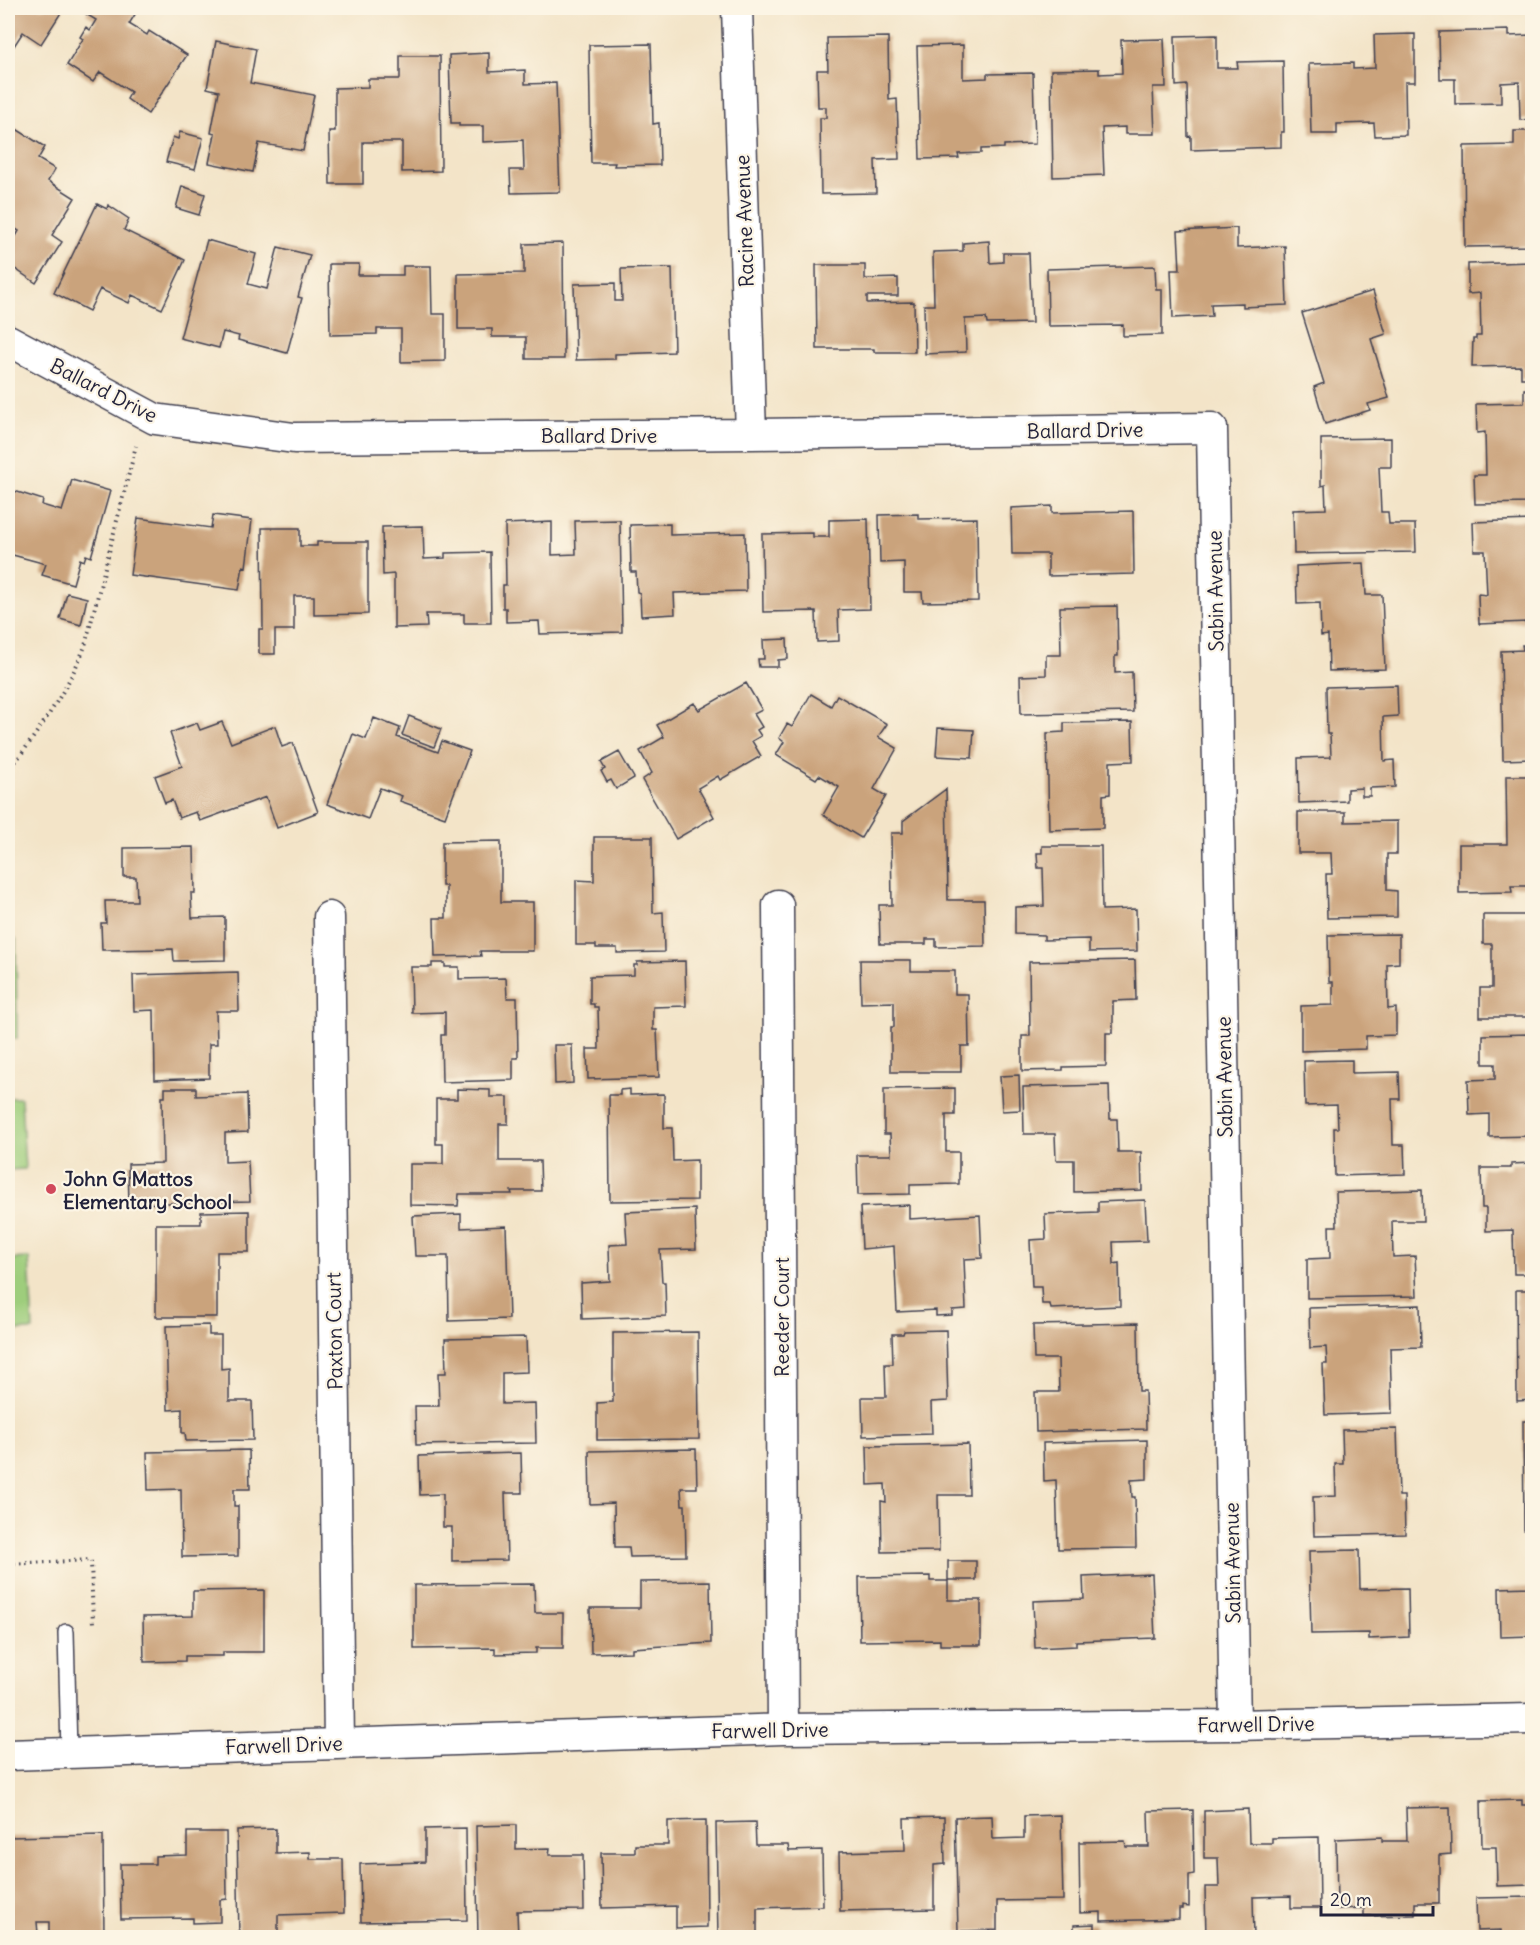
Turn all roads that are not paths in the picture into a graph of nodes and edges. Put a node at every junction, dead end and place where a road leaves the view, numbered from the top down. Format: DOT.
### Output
graph roads {
  1 [pos="737,8"];
  2 [pos="8,340"];
  3 [pos="1212,428"];
  4 [pos="751,434"];
  5 [pos="778,905"];
  6 [pos="329,917"];
  7 [pos="66,1632"];
  8 [pos="1533,1719"];
  9 [pos="1235,1725"];
  10 [pos="783,1729"];
  11 [pos="339,1744"];
  12 [pos="69,1752"];
  13 [pos="8,1755"];
  1 -- 4 [label="street, Racine Avenue"];
  2 -- 4 [label="street, Ballard Drive"];
  3 -- 4 [label="street, Ballard Drive"];
  3 -- 9 [label="street, Sabin Avenue"];
  5 -- 10 [label="street, Reeder Court"];
  6 -- 11 [label="street, Paxton Court"];
  7 -- 12 [label="lane"];
  8 -- 9 [label="street, Farwell Drive"];
  9 -- 10 [label="street, Farwell Drive"];
  10 -- 11 [label="street, Farwell Drive"];
  11 -- 12 [label="street, Farwell Drive"];
  12 -- 13 [label="street, Farwell Drive"];
}
